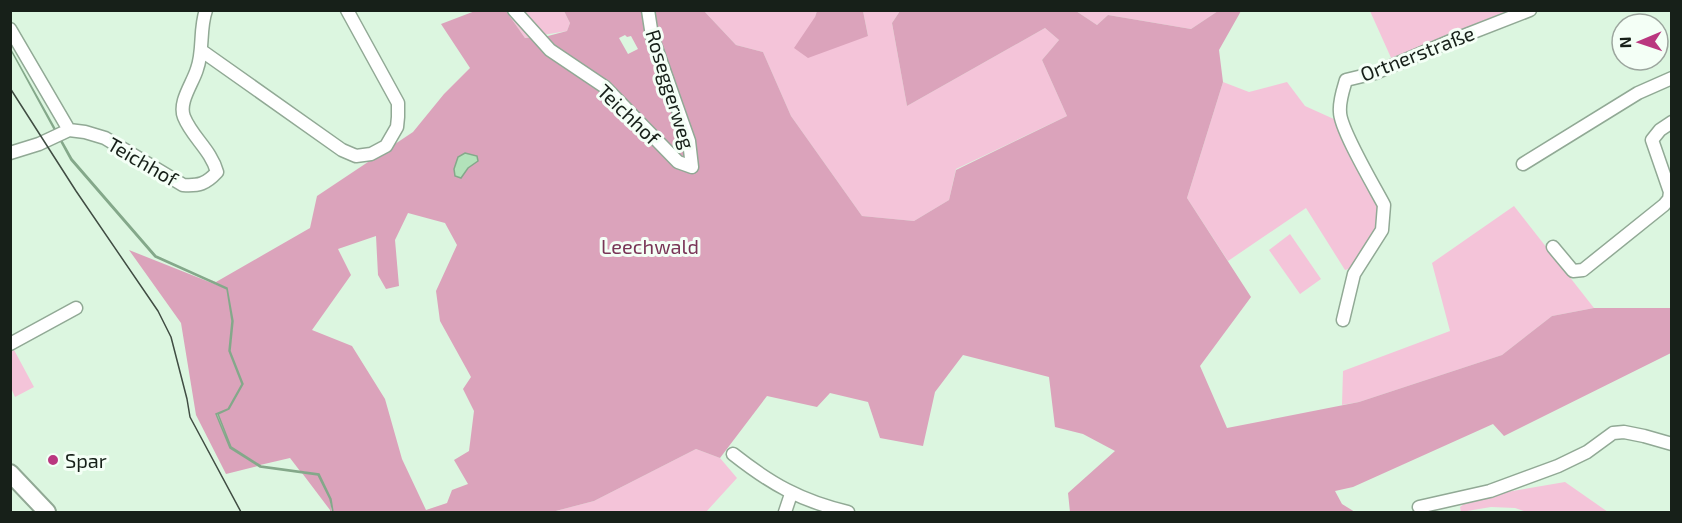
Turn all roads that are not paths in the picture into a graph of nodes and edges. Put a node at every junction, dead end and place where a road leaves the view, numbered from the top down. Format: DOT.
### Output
graph roads {
  1 [pos="206,10"];
  2 [pos="347,10"];
  3 [pos="514,10"];
  4 [pos="648,10"];
  5 [pos="1530,10"];
  6 [pos="10,29"];
  7 [pos="202,51"];
  8 [pos="1671,78"];
  9 [pos="1671,122"];
  10 [pos="58,135"];
  11 [pos="10,153"];
  12 [pos="1523,164"];
  13 [pos="692,167"];
  14 [pos="1553,247"];
  15 [pos="76,308"];
  16 [pos="1343,320"];
  17 [pos="10,344"];
  18 [pos="1671,444"];
  19 [pos="733,454"];
  20 [pos="10,473"];
  21 [pos="791,494"];
  22 [pos="1419,507"];
  23 [pos="47,513"];
  24 [pos="785,513"];
  25 [pos="848,513"];
  1 -- 7 [label="street, Teichhof"];
  2 -- 7 [label="street"];
  3 -- 13 [label="street, Teichhof"];
  4 -- 13 [label="street, Roseggerweg"];
  5 -- 16 [label="street, Ortnerstraße"];
  6 -- 10 [label="street"];
  7 -- 10 [label="street, Teichhof"];
  8 -- 12 [label="street"];
  9 -- 14 [label="street"];
  10 -- 11 [label="street"];
  15 -- 17 [label="street"];
  18 -- 22 [label="street"];
  19 -- 21 [label="street"];
  20 -- 23 [label="main road"];
  21 -- 24 [label="street"];
  21 -- 25 [label="street"];
}
